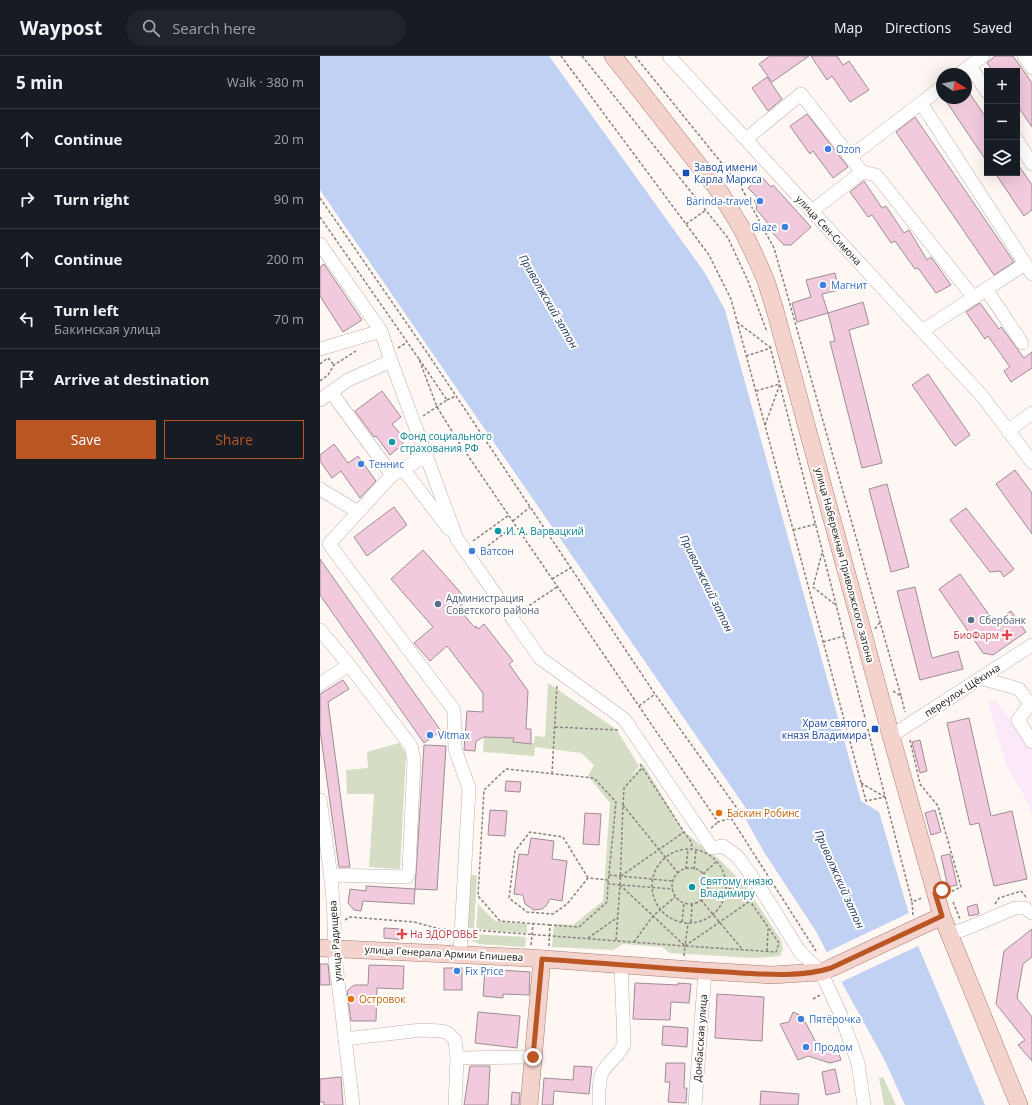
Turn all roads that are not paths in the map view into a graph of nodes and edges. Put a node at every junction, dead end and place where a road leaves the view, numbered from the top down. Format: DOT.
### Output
graph roads {
  1 [pos="613,56"];
  2 [pos="669,56"];
  3 [pos="983,56"];
  4 [pos="1024,56"];
  5 [pos="970,66"];
  6 [pos="968,68"];
  7 [pos="1032,68"];
  8 [pos="984,87"];
  9 [pos="936,92"];
  10 [pos="921,103"];
  11 [pos="746,139"];
  12 [pos="1020,145"];
  13 [pos="850,157"];
  14 [pos="1032,164"];
  15 [pos="862,172"];
  16 [pos="812,211"];
  17 [pos="320,244"];
  18 [pos="1029,269"];
  19 [pos="986,289"];
  20 [pos="974,298"];
  21 [pos="381,330"];
  22 [pos="922,331"];
  23 [pos="1022,343"];
  24 [pos="320,349"];
  25 [pos="391,360"];
  26 [pos="331,392"];
  27 [pos="320,400"];
  28 [pos="1032,413"];
  29 [pos="1008,430"];
  30 [pos="426,456"];
  31 [pos="1032,462"];
  32 [pos="398,472"];
  33 [pos="320,488"];
  34 [pos="358,512"];
  35 [pos="464,549"];
  36 [pos="320,630"];
  37 [pos="1032,645"];
  38 [pos="349,665"];
  39 [pos="980,678"];
  40 [pos="320,684"];
  41 [pos="891,736"];
  42 [pos="1032,742"];
  43 [pos="320,800"];
  44 [pos="330,875"];
  45 [pos="1032,913"];
  46 [pos="942,916"];
  47 [pos="949,934"];
  48 [pos="327,948"];
  49 [pos="460,954"];
  50 [pos="545,959"];
  51 [pos="621,964"];
  52 [pos="826,970"];
  53 [pos="705,971"];
  54 [pos="345,1039"];
  55 [pos="533,1057"];
  56 [pos="457,1058"];
  57 [pos="353,1105"];
  58 [pos="455,1105"];
  59 [pos="529,1105"];
  60 [pos="599,1105"];
  61 [pos="695,1105"];
  62 [pos="864,1105"];
  63 [pos="1019,1105"];
  1 -- 41 [label="main road, улица Набережная Приволжского затона"];
  2 -- 11 [label="street, улица Сен-Симона"];
  3 -- 5 [label="street"];
  4 -- 7 [label="street"];
  5 -- 6 [label="street"];
  5 -- 8 [label="street"];
  9 -- 10 [label="street"];
  10 -- 13 [label="street"];
  10 -- 18 [label="street"];
  11 -- 13 [label="street"];
  11 -- 16 [label="street, улица Сен-Симона"];
  12 -- 14 [label="street"];
  13 -- 15 [label="street"];
  15 -- 16 [label="street"];
  15 -- 20 [label="street"];
  16 -- 22 [label="street, улица Сен-Симона"];
  17 -- 21 [label="street"];
  18 -- 19 [label="street"];
  19 -- 20 [label="street"];
  19 -- 23 [label="street"];
  20 -- 22 [label="street"];
  21 -- 24 [label="street"];
  21 -- 25 [label="street"];
  22 -- 29 [label="street, улица Сен-Симона"];
  25 -- 26 [label="street"];
  25 -- 30 [label="street"];
  26 -- 27 [label="street"];
  26 -- 32 [label="street"];
  28 -- 29 [label="street"];
  29 -- 31 [label="street, улица Сен-Симона"];
  30 -- 32 [label="street"];
  30 -- 35 [label="street"];
  32 -- 34 [label="street"];
  32 -- 35 [label="street"];
  33 -- 34 [label="street"];
  34 -- 49 [label="street"];
  35 -- 52 [label="street"];
  36 -- 38 [label="street"];
  37 -- 39 [label="street, переулок Щёкина"];
  38 -- 40 [label="street"];
  38 -- 44 [label="street"];
  39 -- 41 [label="street, переулок Щёкина"];
  39 -- 42 [label="street"];
  41 -- 46 [label="main road, улица Набережная Приволжского затона"];
  43 -- 44 [label="street, улица Радищева"];
  44 -- 48 [label="street, улица Радищева"];
  45 -- 47 [label="street"];
  46 -- 47 [label="main road, улица Набережная Приволжского затона"];
  46 -- 52 [label="main road"];
  47 -- 63 [label="main road, улица Набережная Приволжского затона"];
  48 -- 49 [label="main road, улица Генерала Армии Епишева"];
  48 -- 54 [label="street, улица Радищева"];
  49 -- 50 [label="main road, улица Генерала Армии Епишева"];
  50 -- 51 [label="main road, улица Генерала Армии Епишева"];
  50 -- 55 [label="main road"];
  51 -- 53 [label="main road, улица Генерала Армии Епишева"];
  51 -- 60 [label="street"];
  52 -- 53 [label="main road, улица Генерала Армии Епишева"];
  52 -- 62 [label="street"];
  53 -- 61 [label="street, Донбасская улица"];
  54 -- 56 [label="street"];
  54 -- 57 [label="street, улица Радищева"];
  55 -- 56 [label="street"];
  55 -- 59 [label="main road"];
  56 -- 58 [label="street"];
}
